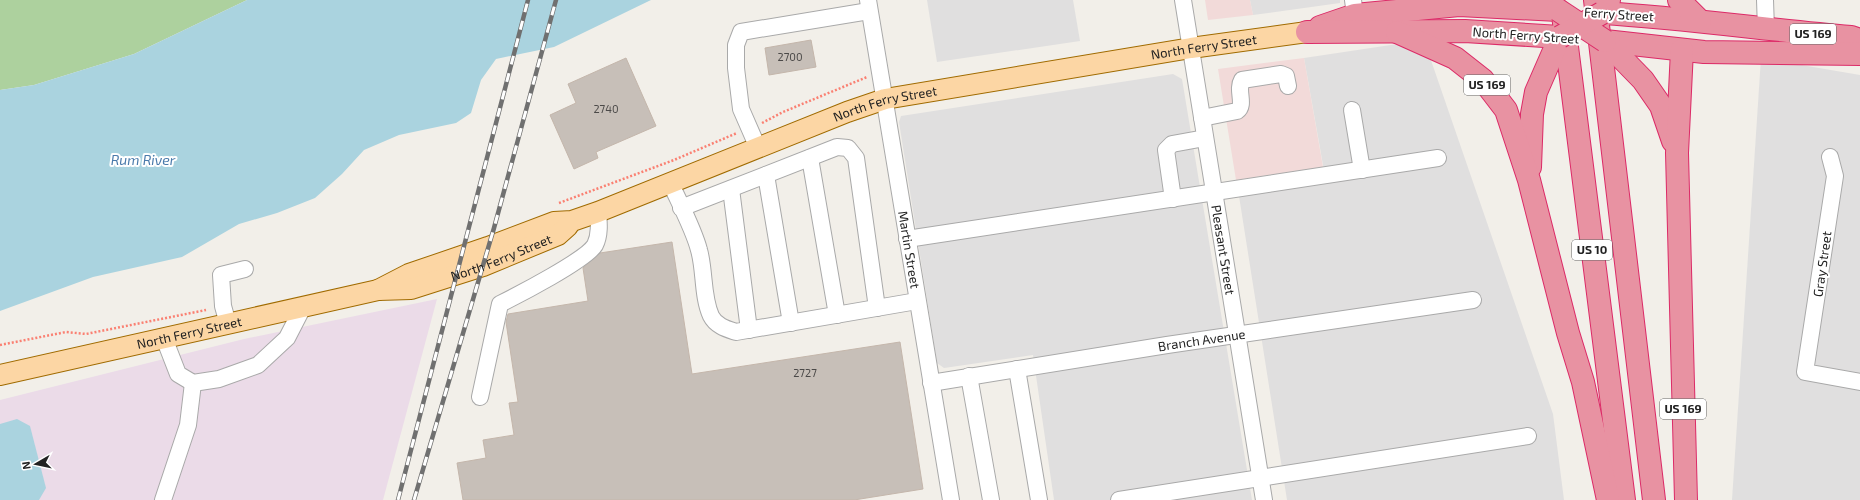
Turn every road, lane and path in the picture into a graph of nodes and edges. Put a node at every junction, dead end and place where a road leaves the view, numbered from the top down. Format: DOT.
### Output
graph roads {
  1 [pos="1183,0"];
  2 [pos="1679,0"];
  3 [pos="1765,0"];
  4 [pos="1461,2"];
  5 [pos="1556,3"];
  6 [pos="1602,4"];
  7 [pos="868,6"];
  8 [pos="1354,7"];
  9 [pos="1700,21"];
  10 [pos="1581,25"];
  11 [pos="1766,29"];
  12 [pos="1307,32"];
  13 [pos="1397,32"];
  14 [pos="1560,37"];
  15 [pos="1860,40"];
  16 [pos="1605,41"];
  17 [pos="1191,48"];
  18 [pos="1682,50"];
  19 [pos="1860,54"];
  20 [pos="1288,86"];
  21 [pos="885,99"];
  22 [pos="1352,110"];
  23 [pos="1202,118"];
  24 [pos="749,128"];
  25 [pos="1205,138"];
  26 [pos="758,148"];
  27 [pos="1677,153"];
  28 [pos="1830,157"];
  29 [pos="810,158"];
  30 [pos="1438,158"];
  31 [pos="1362,170"];
  32 [pos="766,175"];
  33 [pos="1529,180"];
  34 [pos="670,182"];
  35 [pos="731,189"];
  36 [pos="1213,193"];
  37 [pos="1173,199"];
  38 [pos="557,204"];
  39 [pos="682,208"];
  40 [pos="598,212"];
  41 [pos="907,239"];
  42 [pos="245,269"];
  43 [pos="1473,300"];
  44 [pos="917,302"];
  45 [pos="303,307"];
  46 [pos="877,308"];
  47 [pos="225,315"];
  48 [pos="837,315"];
  49 [pos="791,323"];
  50 [pos="749,330"];
  51 [pos="1238,334"];
  52 [pos="164,338"];
  53 [pos="0,345"];
  54 [pos="1017,369"];
  55 [pos="0,375"];
  56 [pos="969,376"];
  57 [pos="931,382"];
  58 [pos="1860,382"];
  59 [pos="193,383"];
  60 [pos="480,397"];
  61 [pos="1528,436"];
  62 [pos="1261,477"];
  63 [pos="163,500"];
  64 [pos="951,500"];
  65 [pos="991,500"];
  66 [pos="1039,500"];
  67 [pos="1119,500"];
  68 [pos="1264,500"];
  69 [pos="1608,500"];
  70 [pos="1624,500"];
  71 [pos="1654,500"];
  72 [pos="1686,500"];
  1 -- 17 [label="street, Pleasant Street"];
  2 -- 9 [label="highway"];
  3 -- 11 [label="street"];
  4 -- 5 [label="highway, Ferry Street / US 169"];
  4 -- 8 [label="highway, Ferry Street / US 169"];
  5 -- 6 [label="highway, Ferry Street / US 169, bridge"];
  5 -- 10 [label="highway, bridge"];
  5 -- 70 [label="highway, US 10"];
  6 -- 9 [label="highway, Ferry Street / US 169"];
  6 -- 10 [label="highway, bridge"];
  6 -- 71 [label="highway, US 10"];
  7 -- 21 [label="street, Martin Street"];
  7 -- 24 [label="street"];
  8 -- 12 [label="highway, Ferry Street / US 169"];
  9 -- 11 [label="highway, Ferry Street / US 169"];
  10 -- 14 [label="highway, bridge"];
  10 -- 16 [label="highway, bridge"];
  11 -- 15 [label="highway, US 169"];
  12 -- 13 [label="highway, North Ferry Street / US 169"];
  12 -- 17 [label="main road, North Ferry Street"];
  13 -- 14 [label="highway, North Ferry Street / US 169"];
  13 -- 33 [label="highway, US 169"];
  14 -- 16 [label="highway, North Ferry Street / US 169, bridge"];
  14 -- 33 [label="highway"];
  16 -- 18 [label="highway, North Ferry Street / US 169"];
  16 -- 27 [label="highway"];
  17 -- 21 [label="main road, North Ferry Street"];
  17 -- 23 [label="street, Pleasant Street"];
  18 -- 19 [label="highway, North Ferry Street / US 169"];
  18 -- 27 [label="highway, US 169"];
  20 -- 23 [label="street"];
  21 -- 24 [label="path"];
  21 -- 26 [label="main road, North Ferry Street"];
  21 -- 41 [label="street, Martin Street"];
  22 -- 31 [label="street"];
  23 -- 25 [label="street, Pleasant Street"];
  24 -- 26 [label="street"];
  24 -- 38 [label="path"];
  25 -- 36 [label="street, Pleasant Street"];
  25 -- 37 [label="street"];
  26 -- 34 [label="main road, North Ferry Street"];
  27 -- 72 [label="highway, US 169"];
  28 -- 58 [label="street, Gray Street"];
  29 -- 32 [label="street"];
  29 -- 46 [label="street"];
  29 -- 48 [label="street"];
  30 -- 31 [label="street"];
  31 -- 36 [label="street"];
  32 -- 35 [label="street"];
  32 -- 49 [label="street"];
  33 -- 69 [label="highway, US 169"];
  34 -- 39 [label="street"];
  34 -- 40 [label="main road, North Ferry Street"];
  35 -- 39 [label="street"];
  35 -- 50 [label="street"];
  36 -- 37 [label="street"];
  36 -- 51 [label="street, Pleasant Street"];
  37 -- 41 [label="street"];
  39 -- 50 [label="street"];
  40 -- 45 [label="main road, North Ferry Street"];
  40 -- 60 [label="street"];
  41 -- 44 [label="street, Martin Street"];
  42 -- 47 [label="street"];
  43 -- 51 [label="street, Branch Avenue"];
  44 -- 46 [label="street"];
  44 -- 57 [label="street, Martin Street"];
  45 -- 47 [label="main road, North Ferry Street"];
  45 -- 59 [label="street"];
  46 -- 48 [label="street"];
  47 -- 52 [label="main road, North Ferry Street"];
  47 -- 53 [label="path"];
  48 -- 49 [label="street"];
  49 -- 50 [label="street"];
  51 -- 54 [label="street, Branch Avenue"];
  51 -- 62 [label="street, Pleasant Street"];
  52 -- 55 [label="main road, North Ferry Street"];
  52 -- 59 [label="street"];
  54 -- 56 [label="street, Branch Avenue"];
  54 -- 66 [label="street"];
  56 -- 57 [label="street, Branch Avenue"];
  56 -- 65 [label="street"];
  57 -- 64 [label="street, Martin Street"];
  59 -- 63 [label="street"];
  61 -- 62 [label="street"];
  62 -- 67 [label="street"];
  62 -- 68 [label="street, Pleasant Street"];
}
